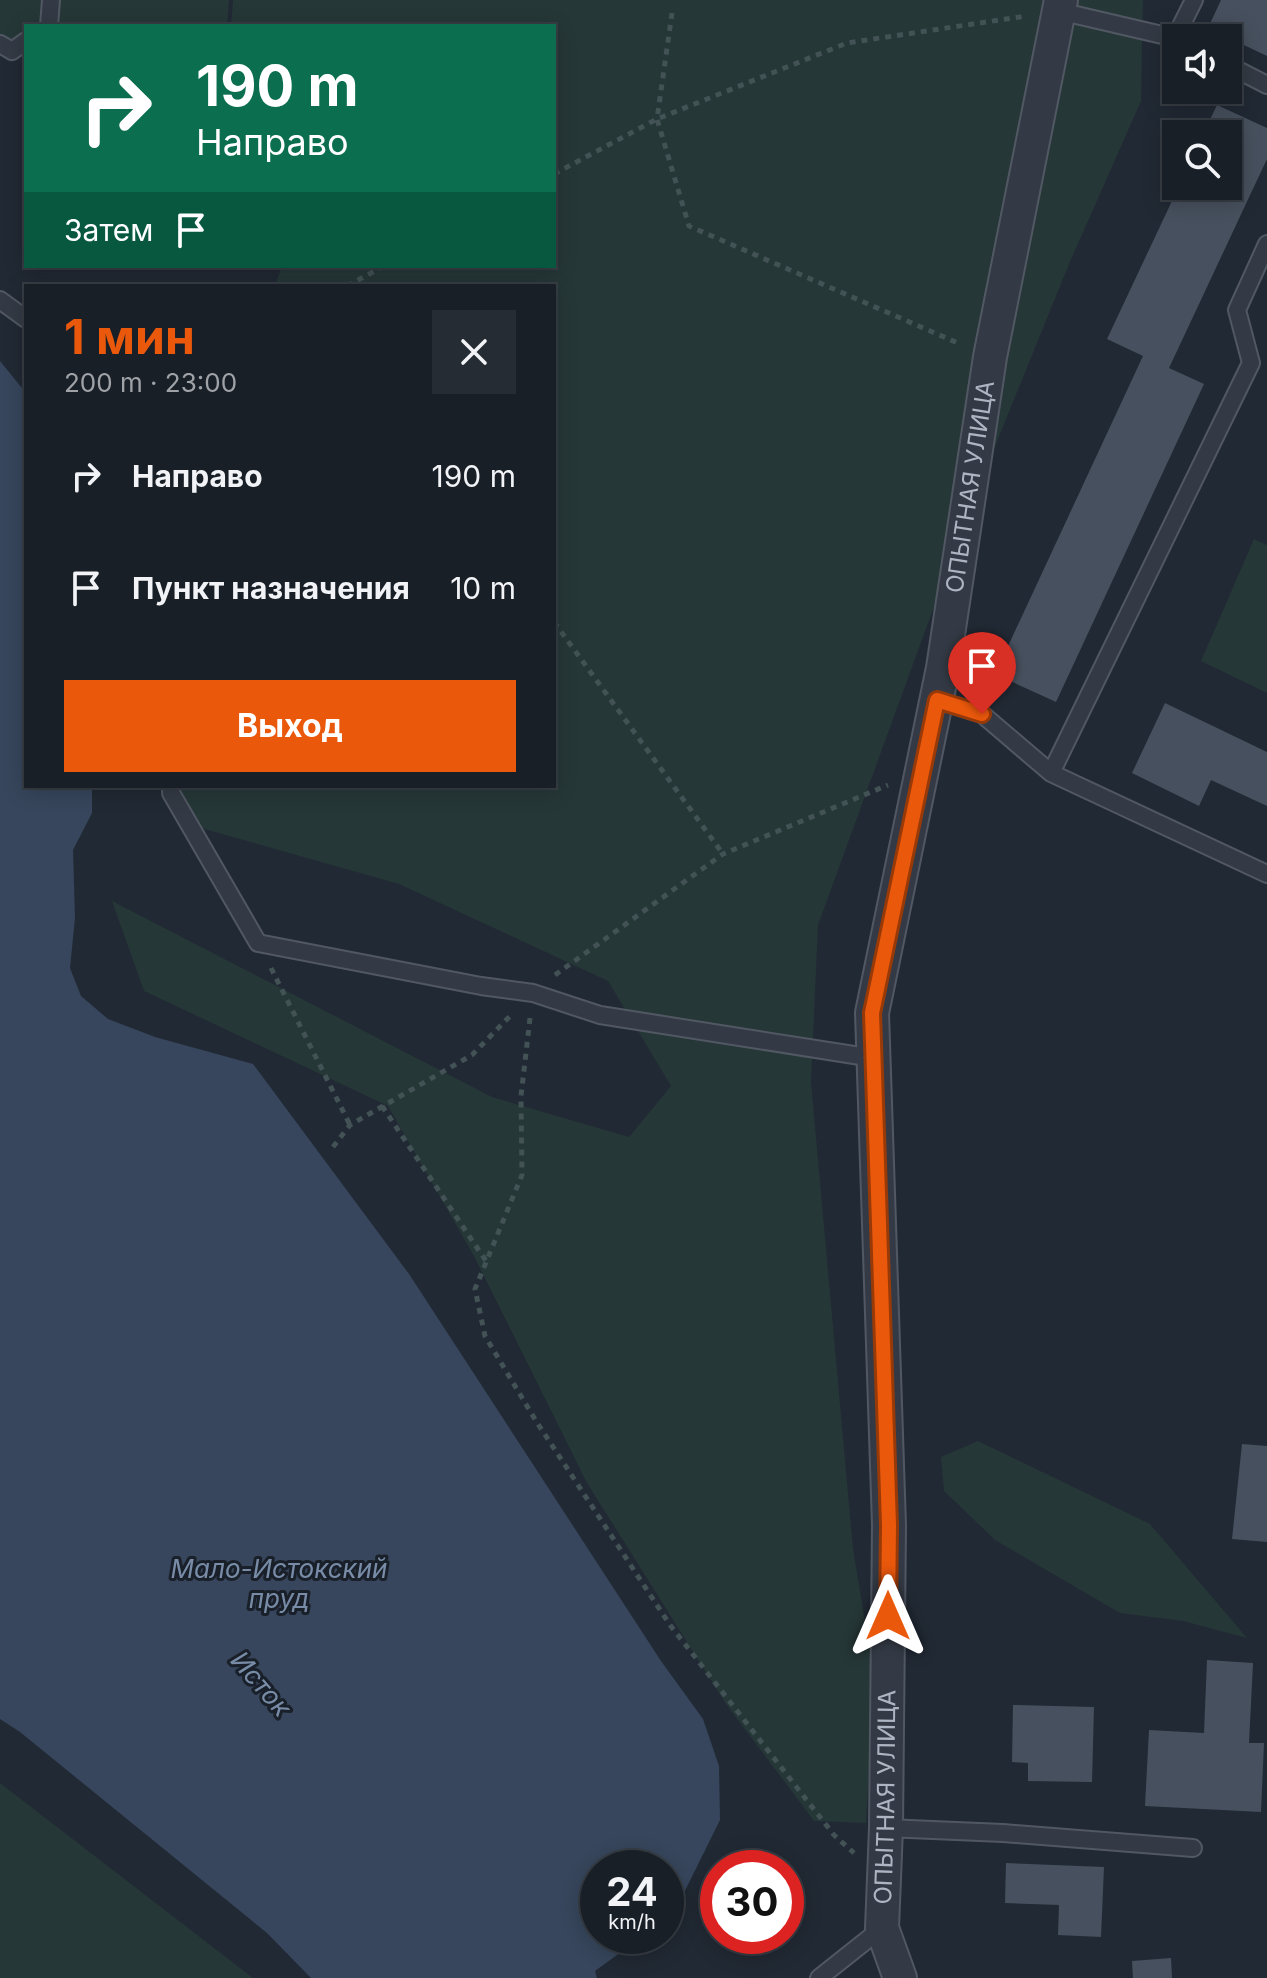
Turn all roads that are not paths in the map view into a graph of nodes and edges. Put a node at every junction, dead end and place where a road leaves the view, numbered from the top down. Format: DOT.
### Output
graph roads {
  1 [pos="51,0"];
  2 [pos="1194,0"];
  3 [pos="1060,6"];
  4 [pos="49,24"];
  5 [pos="1183,24"];
  6 [pos="1162,34"];
  7 [pos="24,42"];
  8 [pos="0,44"];
  9 [pos="1242,72"];
  10 [pos="1267,85"];
  11 [pos="1267,244"];
  12 [pos="0,300"];
  13 [pos="24,318"];
  14 [pos="937,700"];
  15 [pos="1051,773"];
  16 [pos="171,788"];
  17 [pos="1267,874"];
  18 [pos="873,1058"];
  19 [pos="886,1828"];
  20 [pos="1193,1848"];
  21 [pos="882,1928"];
  22 [pos="819,1978"];
  23 [pos="900,1978"];
  1 -- 4 [label="lane"];
  2 -- 5 [label="lane"];
  3 -- 6 [label="lane"];
  3 -- 14 [label="street, ОПЫТНАЯ УЛИЦА"];
  7 -- 8 [label="lane"];
  9 -- 10 [label="lane"];
  11 -- 15 [label="lane"];
  12 -- 13 [label="lane"];
  14 -- 15 [label="lane"];
  14 -- 18 [label="street, ОПЫТНАЯ УЛИЦА"];
  15 -- 17 [label="lane"];
  16 -- 18 [label="lane"];
  18 -- 19 [label="street, ОПЫТНАЯ УЛИЦА"];
  19 -- 20 [label="lane"];
  19 -- 21 [label="street, ОПЫТНАЯ УЛИЦА"];
  21 -- 22 [label="lane"];
  21 -- 23 [label="street, ОПЫТНАЯ УЛИЦА"];
}
